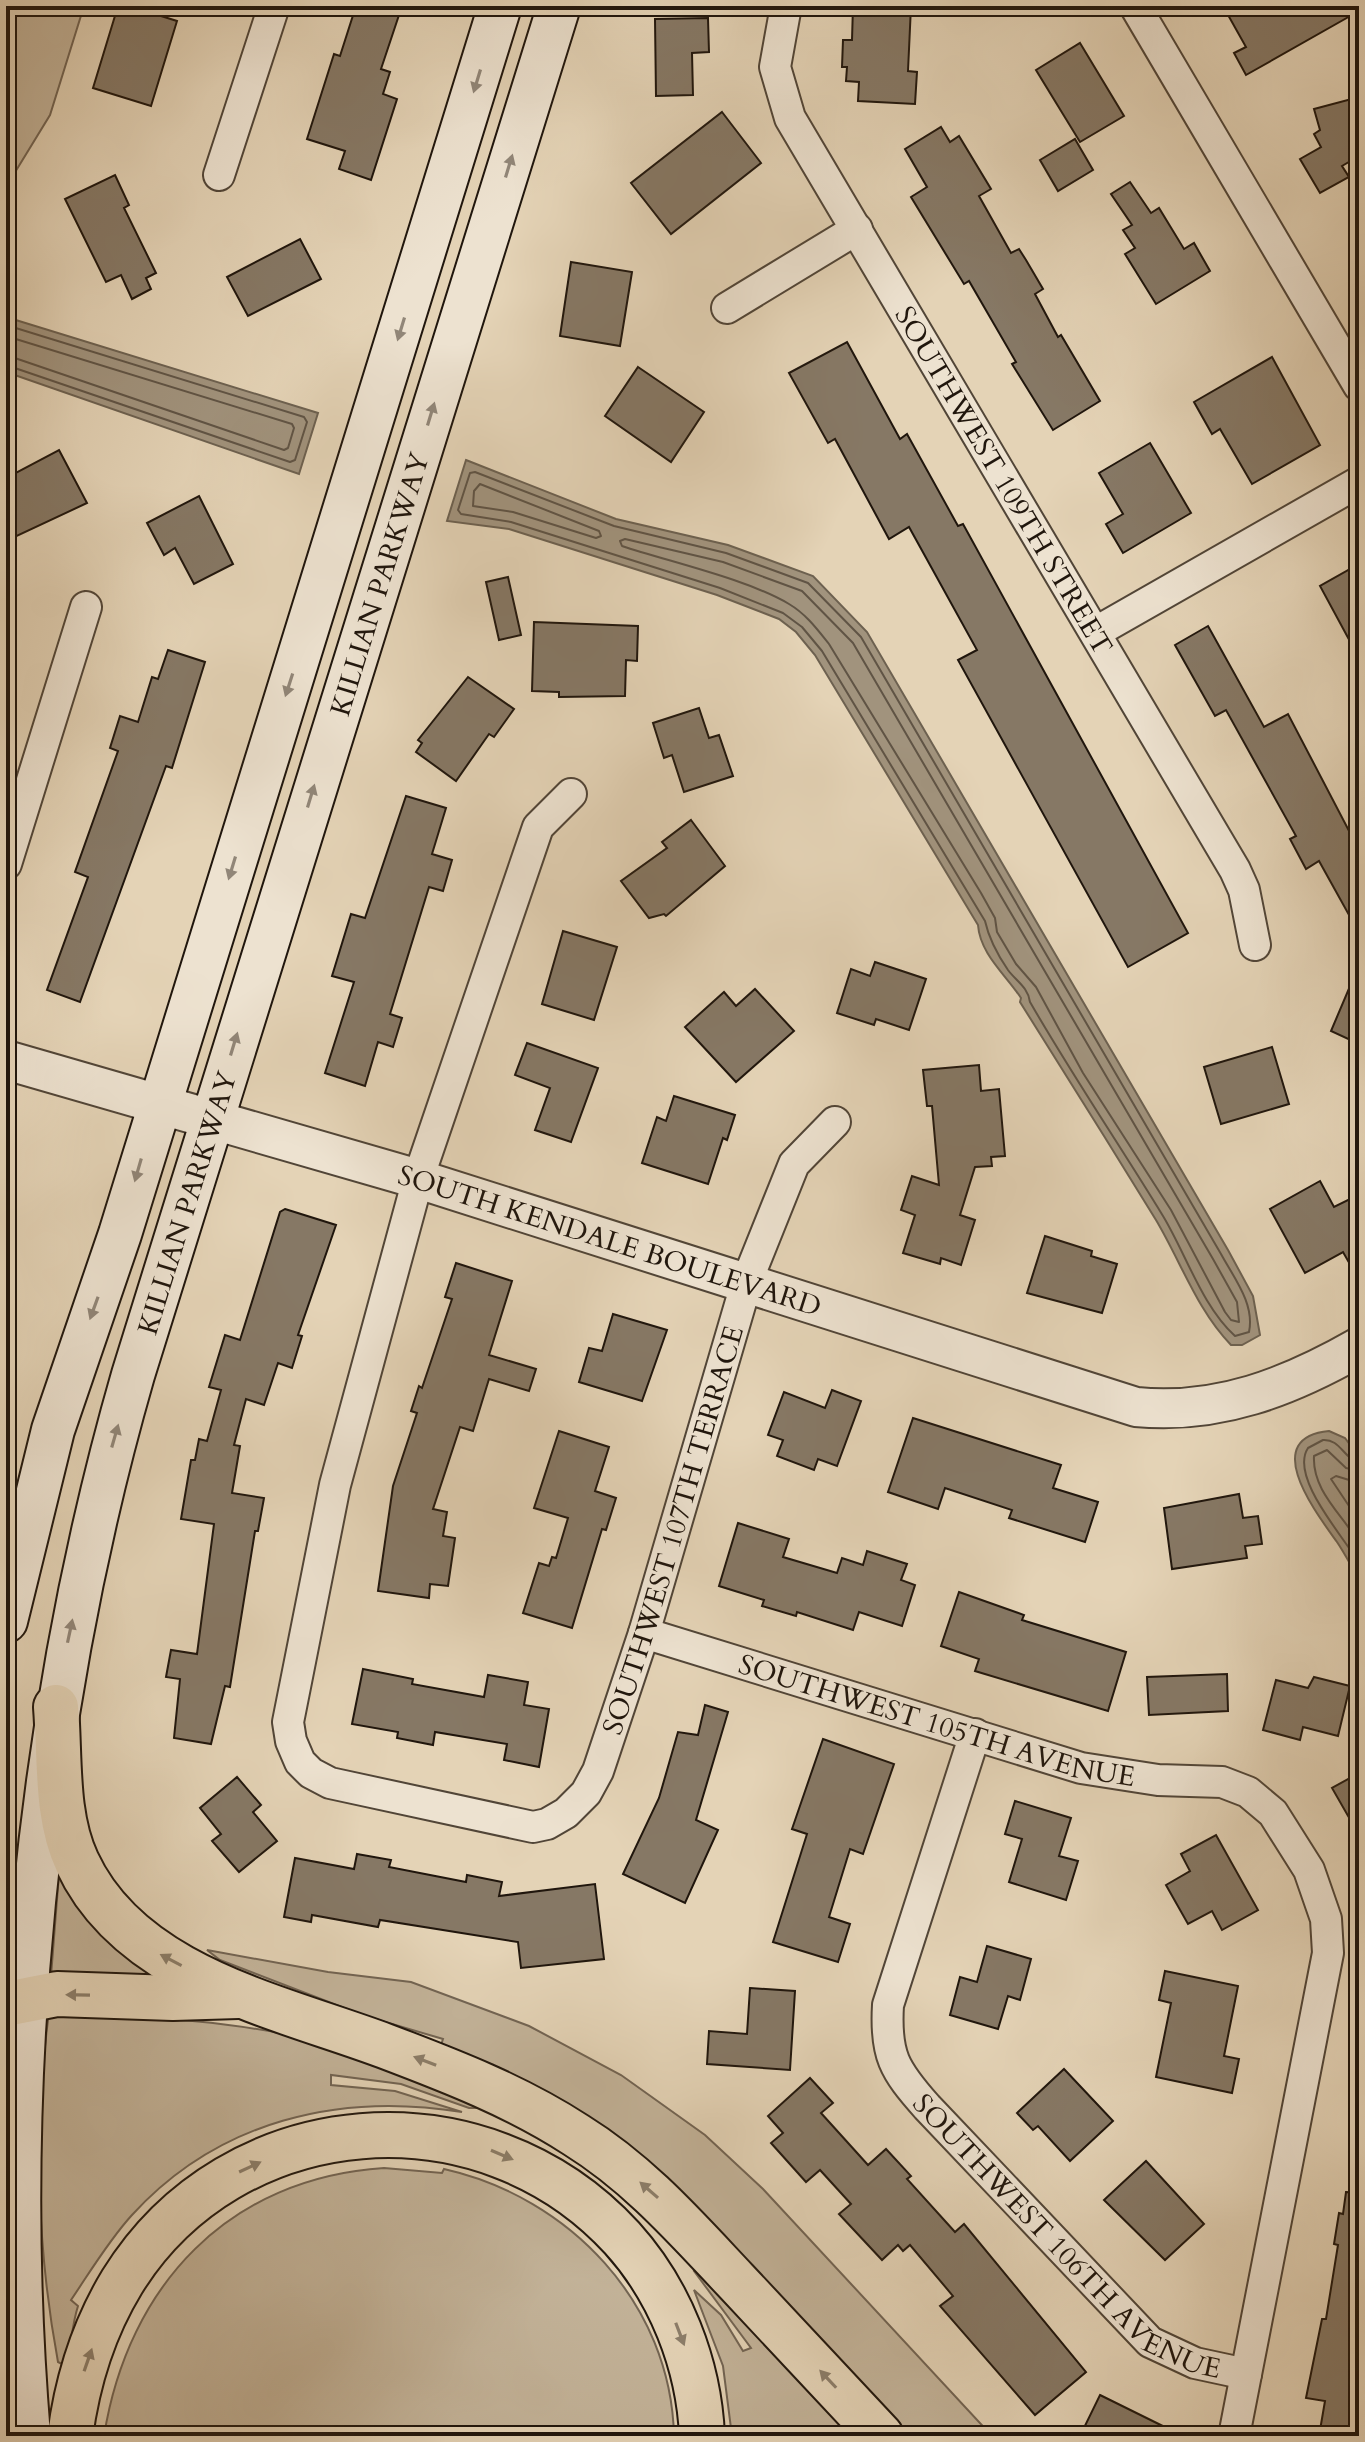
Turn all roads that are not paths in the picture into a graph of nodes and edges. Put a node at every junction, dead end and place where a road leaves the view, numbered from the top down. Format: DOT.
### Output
graph roads {
  1 [pos="274,6"];
  2 [pos="500,6"];
  3 [pos="559,6"];
  4 [pos="1135,6"];
  5 [pos="785,8"];
  6 [pos="219,175"];
  7 [pos="857,229"];
  8 [pos="727,308"];
  9 [pos="1359,386"];
  10 [pos="1359,482"];
  11 [pos="86,607"];
  12 [pos="1096,632"];
  13 [pos="571,794"];
  14 [pos="6,864"];
  15 [pos="1255,945"];
  16 [pos="6,1060"];
  17 [pos="157,1105"];
  18 [pos="213,1119"];
  19 [pos="835,1122"];
  20 [pos="418,1179"];
  21 [pos="747,1281"];
  22 [pos="1359,1347"];
  23 [pos="6,1621"];
  24 [pos="644,1633"];
  25 [pos="56,1707"];
  26 [pos="975,1734"];
  27 [pos="240,1996"];
  28 [pos="10,2003"];
  29 [pos="1246,2374"];
  30 [pos="29,2436"];
  31 [pos="70,2436"];
  32 [pos="702,2436"];
  33 [pos="881,2436"];
  34 [pos="1234,2436"];
  1 -- 6 [label="street"];
  2 -- 17 [label="main road, KILLIAN PARKWAY, one-way"];
  18 -- 3 [label="main road, KILLIAN PARKWAY, one-way"];
  4 -- 9 [label="street"];
  5 -- 7 [label="street, SOUTHWEST 109TH STREET"];
  7 -- 8 [label="street"];
  7 -- 12 [label="street, SOUTHWEST 109TH STREET"];
  10 -- 12 [label="street"];
  11 -- 14 [label="street"];
  12 -- 15 [label="street, SOUTHWEST 109TH STREET"];
  13 -- 20 [label="street"];
  16 -- 17 [label="street, SOUTH KENDALE BOULEVARD"];
  17 -- 18 [label="street, SOUTH KENDALE BOULEVARD"];
  17 -- 23 [label="main road, KILLIAN PARKWAY, one-way"];
  18 -- 20 [label="street, SOUTH KENDALE BOULEVARD"];
  25 -- 18 [label="main road, KILLIAN PARKWAY, one-way"];
  19 -- 21 [label="street, SOUTHWEST 107TH TERRACE"];
  20 -- 21 [label="street, SOUTH KENDALE BOULEVARD"];
  20 -- 24 [label="street, SOUTHWEST 107TH TERRACE"];
  21 -- 22 [label="street, SOUTH KENDALE BOULEVARD"];
  21 -- 24 [label="street, SOUTHWEST 107TH TERRACE"];
  24 -- 26 [label="street, SOUTHWEST 105TH AVENUE"];
  27 -- 25 [label="highway, one-way"];
  25 -- 28 [label="main road, KILLIAN PARKWAY"];
  26 -- 29 [label="street, SOUTHWEST 106TH AVENUE"];
  26 -- 29 [label="street, SOUTHWEST 105TH AVENUE"];
  27 -- 28 [label="highway, one-way"];
  33 -- 27 [label="highway, one-way"];
  28 -- 30 [label="main road, KILLIAN PARKWAY"];
  29 -- 34 [label="street"];
  31 -- 32 [label="highway, one-way"];
}
